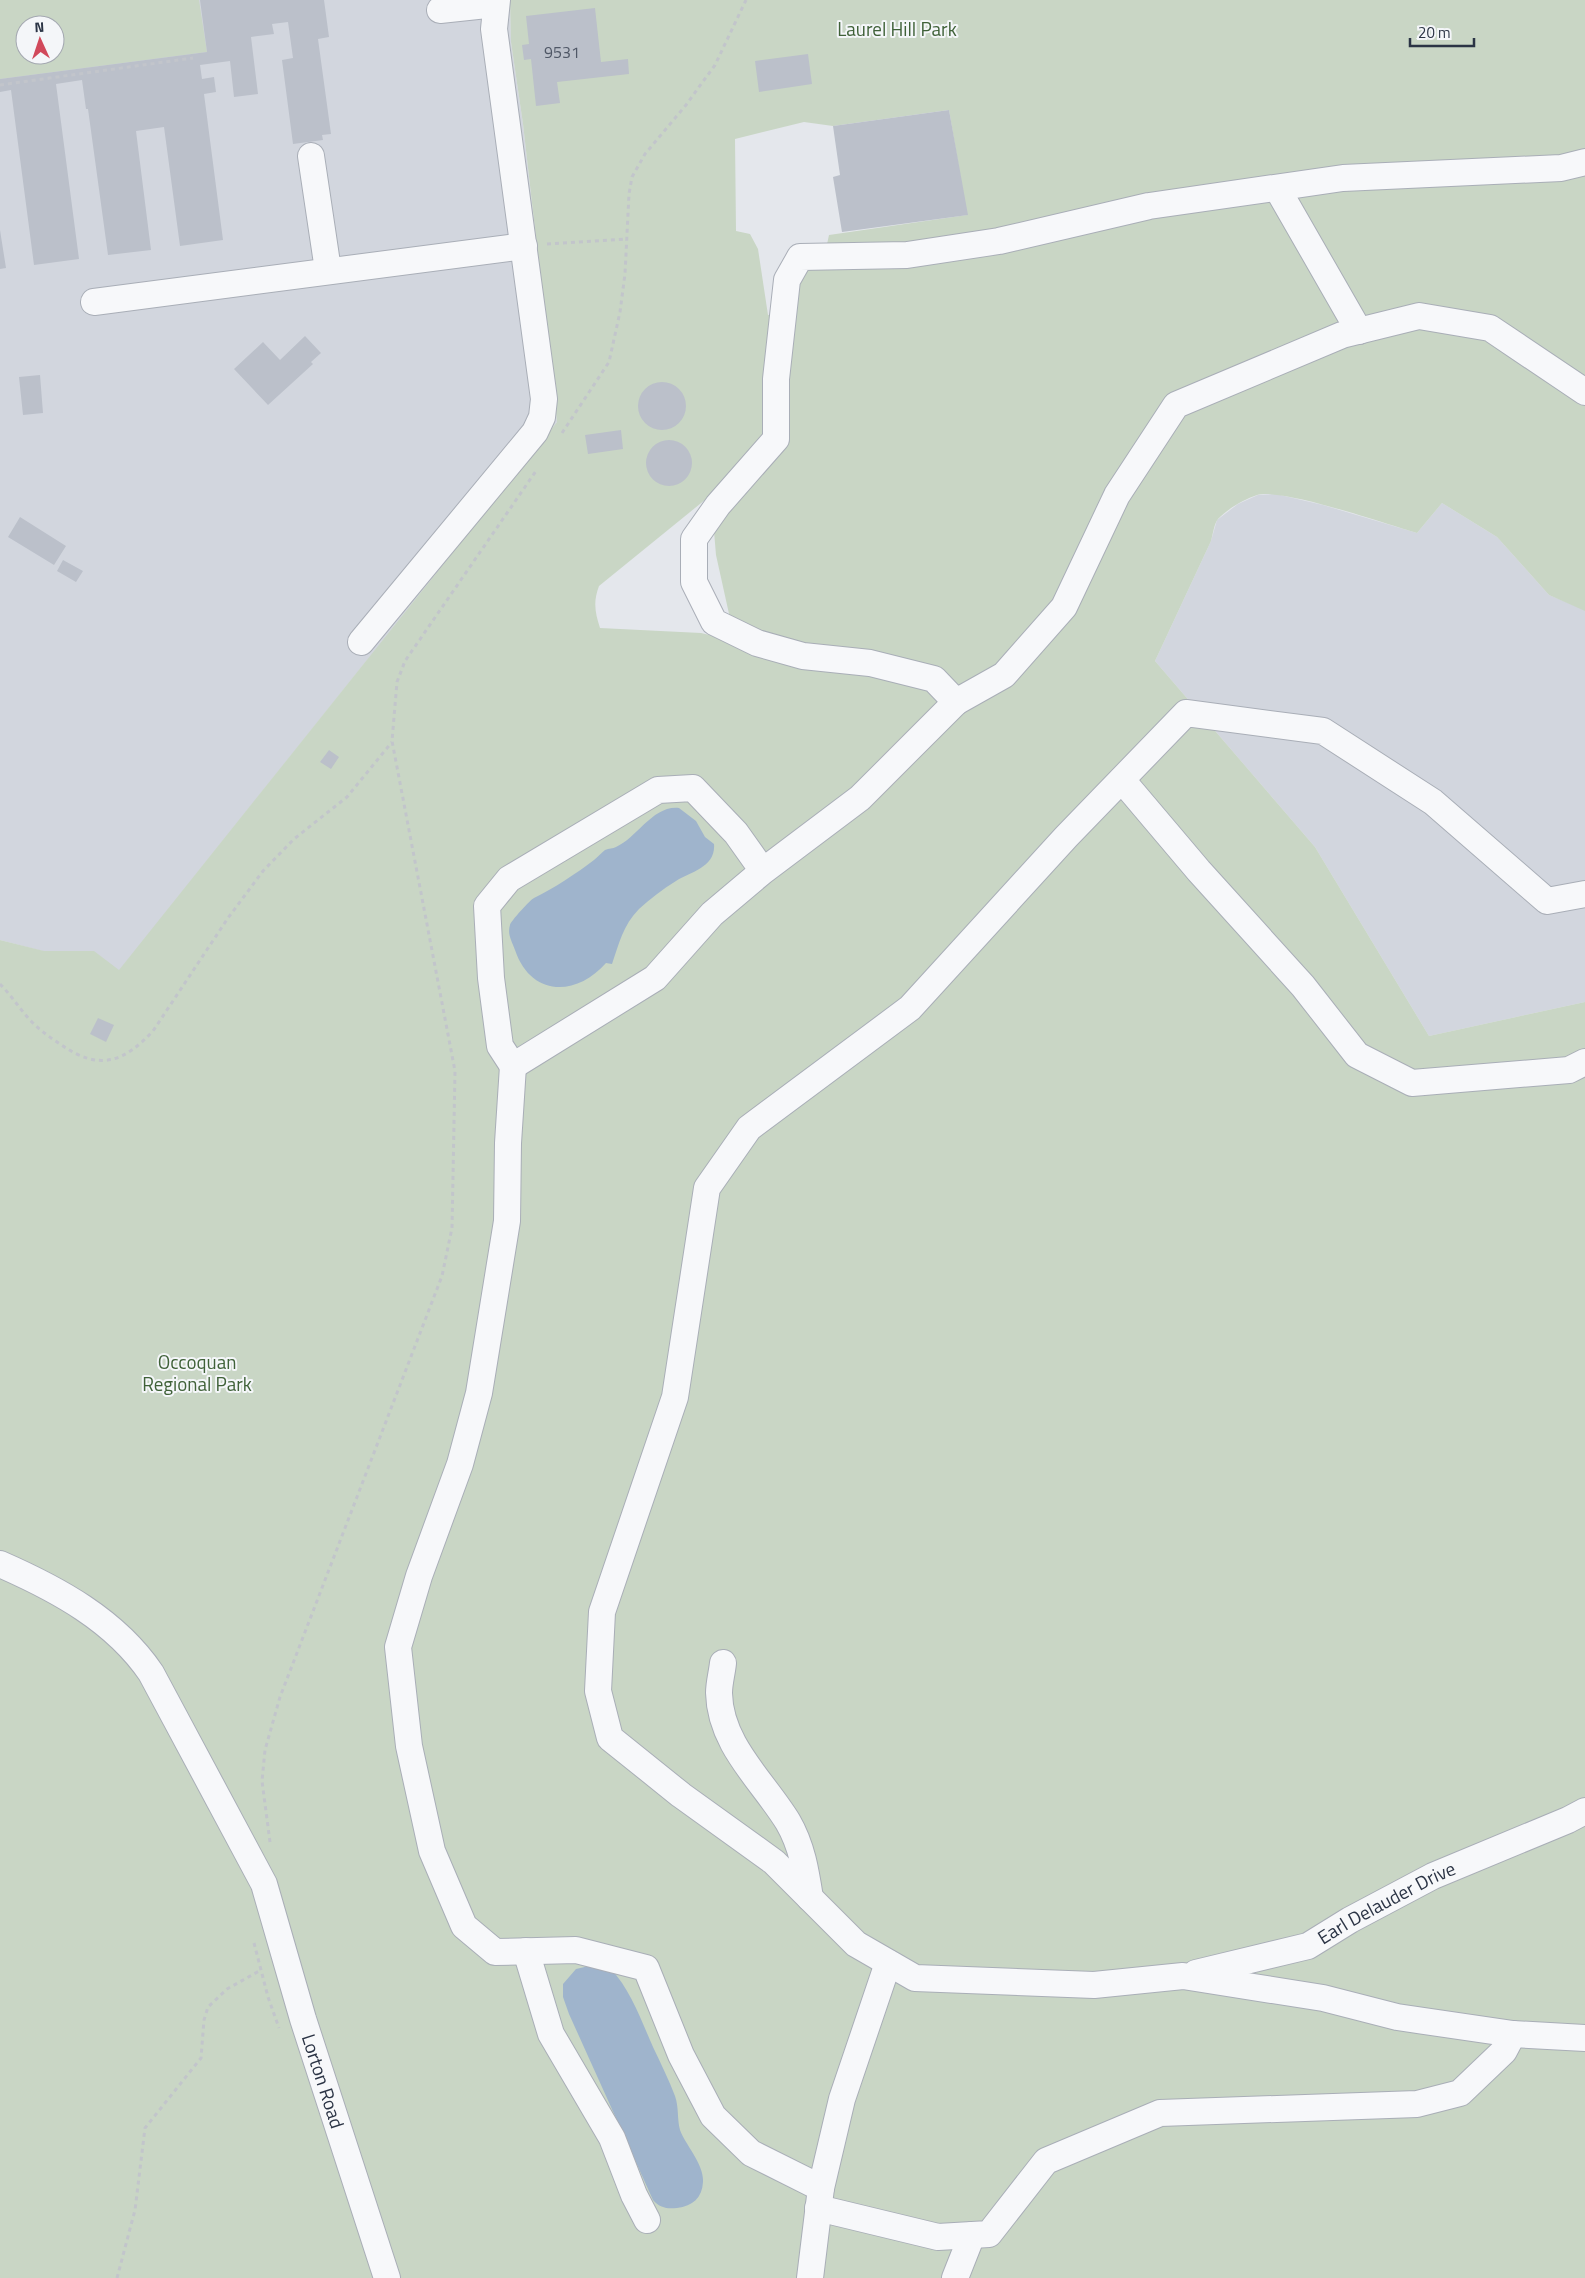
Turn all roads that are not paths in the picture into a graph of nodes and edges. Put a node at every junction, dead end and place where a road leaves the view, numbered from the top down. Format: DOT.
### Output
graph roads {
  1 [pos="496,2"];
  2 [pos="440,10"];
  3 [pos="311,156"];
  4 [pos="1585,162"];
  5 [pos="1277,188"];
  6 [pos="524,246"];
  7 [pos="328,270"];
  8 [pos="94,302"];
  9 [pos="1359,331"];
  10 [pos="1585,392"];
  11 [pos="361,642"];
  12 [pos="956,702"];
  13 [pos="1122,780"];
  14 [pos="763,871"];
  15 [pos="1585,894"];
  16 [pos="1585,1062"];
  17 [pos="513,1066"];
  18 [pos="0,1564"];
  19 [pos="723,1663"];
  20 [pos="1585,1811"];
  21 [pos="810,1898"];
  22 [pos="526,1951"];
  23 [pos="888,1963"];
  24 [pos="1183,1976"];
  25 [pos="1513,2034"];
  26 [pos="1585,2038"];
  27 [pos="819,2198"];
  28 [pos="647,2220"];
  29 [pos="972,2235"];
  30 [pos="387,2278"];
  31 [pos="810,2278"];
  32 [pos="955,2278"];
  1 -- 2 [label="street"];
  1 -- 6 [label="street"];
  3 -- 7 [label="street"];
  4 -- 5 [label="street"];
  5 -- 9 [label="street"];
  5 -- 12 [label="street"];
  6 -- 7 [label="street"];
  6 -- 11 [label="street"];
  7 -- 8 [label="street"];
  9 -- 10 [label="street"];
  9 -- 12 [label="street"];
  12 -- 14 [label="street"];
  13 -- 15 [label="street"];
  13 -- 16 [label="street"];
  13 -- 21 [label="street"];
  14 -- 17 [label="street"];
  14 -- 17 [label="street"];
  17 -- 22 [label="street"];
  18 -- 30 [label="street, Lorton Road"];
  19 -- 21 [label="street"];
  20 -- 24 [label="street, Earl Delauder Drive"];
  21 -- 23 [label="street"];
  22 -- 27 [label="street"];
  22 -- 28 [label="street"];
  23 -- 24 [label="street"];
  23 -- 27 [label="street"];
  24 -- 25 [label="street"];
  25 -- 26 [label="street"];
  25 -- 29 [label="street"];
  27 -- 29 [label="street"];
  27 -- 31 [label="street"];
  29 -- 32 [label="street"];
}
